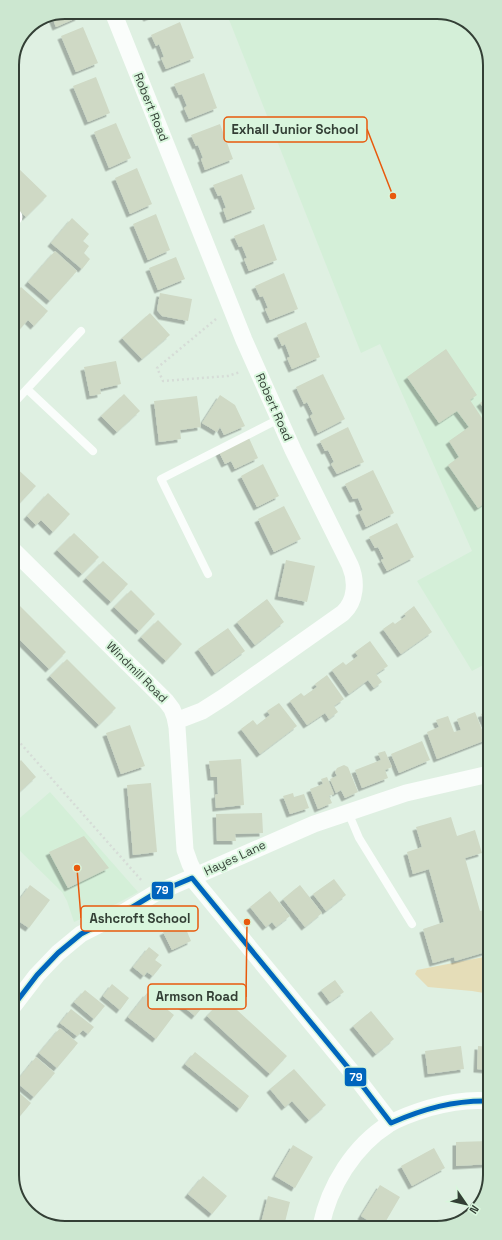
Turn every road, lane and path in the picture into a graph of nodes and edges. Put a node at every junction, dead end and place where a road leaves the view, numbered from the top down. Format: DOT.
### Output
graph roads {
  1 [pos="116,19"];
  2 [pos="232,309"];
  3 [pos="81,331"];
  4 [pos="256,365"];
  5 [pos="27,389"];
  6 [pos="19,398"];
  7 [pos="279,419"];
  8 [pos="93,451"];
  9 [pos="19,556"];
  10 [pos="208,574"];
  11 [pos="176,721"];
  12 [pos="19,742"];
  13 [pos="483,775"];
  14 [pos="348,812"];
  15 [pos="194,877"];
  16 [pos="154,894"];
  17 [pos="412,924"];
  18 [pos="19,998"];
  19 [pos="483,1100"];
  20 [pos="391,1123"];
  21 [pos="322,1221"];
  1 -- 2 [label="street, Robert Road"];
  2 -- 4 [label="street, Robert Road"];
  2 -- 4 [label="path"];
  3 -- 5 [label="lane"];
  4 -- 7 [label="street, Robert Road"];
  5 -- 6 [label="lane"];
  5 -- 8 [label="lane"];
  7 -- 10 [label="lane"];
  7 -- 11 [label="street, Robert Road"];
  9 -- 11 [label="street, Windmill Road"];
  11 -- 15 [label="street, Windmill Road"];
  12 -- 16 [label="path"];
  13 -- 14 [label="street, Hayes Lane"];
  14 -- 15 [label="street, Hayes Lane"];
  14 -- 17 [label="lane"];
  15 -- 16 [label="street, Hayes Lane"];
  15 -- 20 [label="street, Windmill Road"];
  16 -- 18 [label="street, Hayes Lane"];
  19 -- 20 [label="street"];
  20 -- 21 [label="street"];
}
